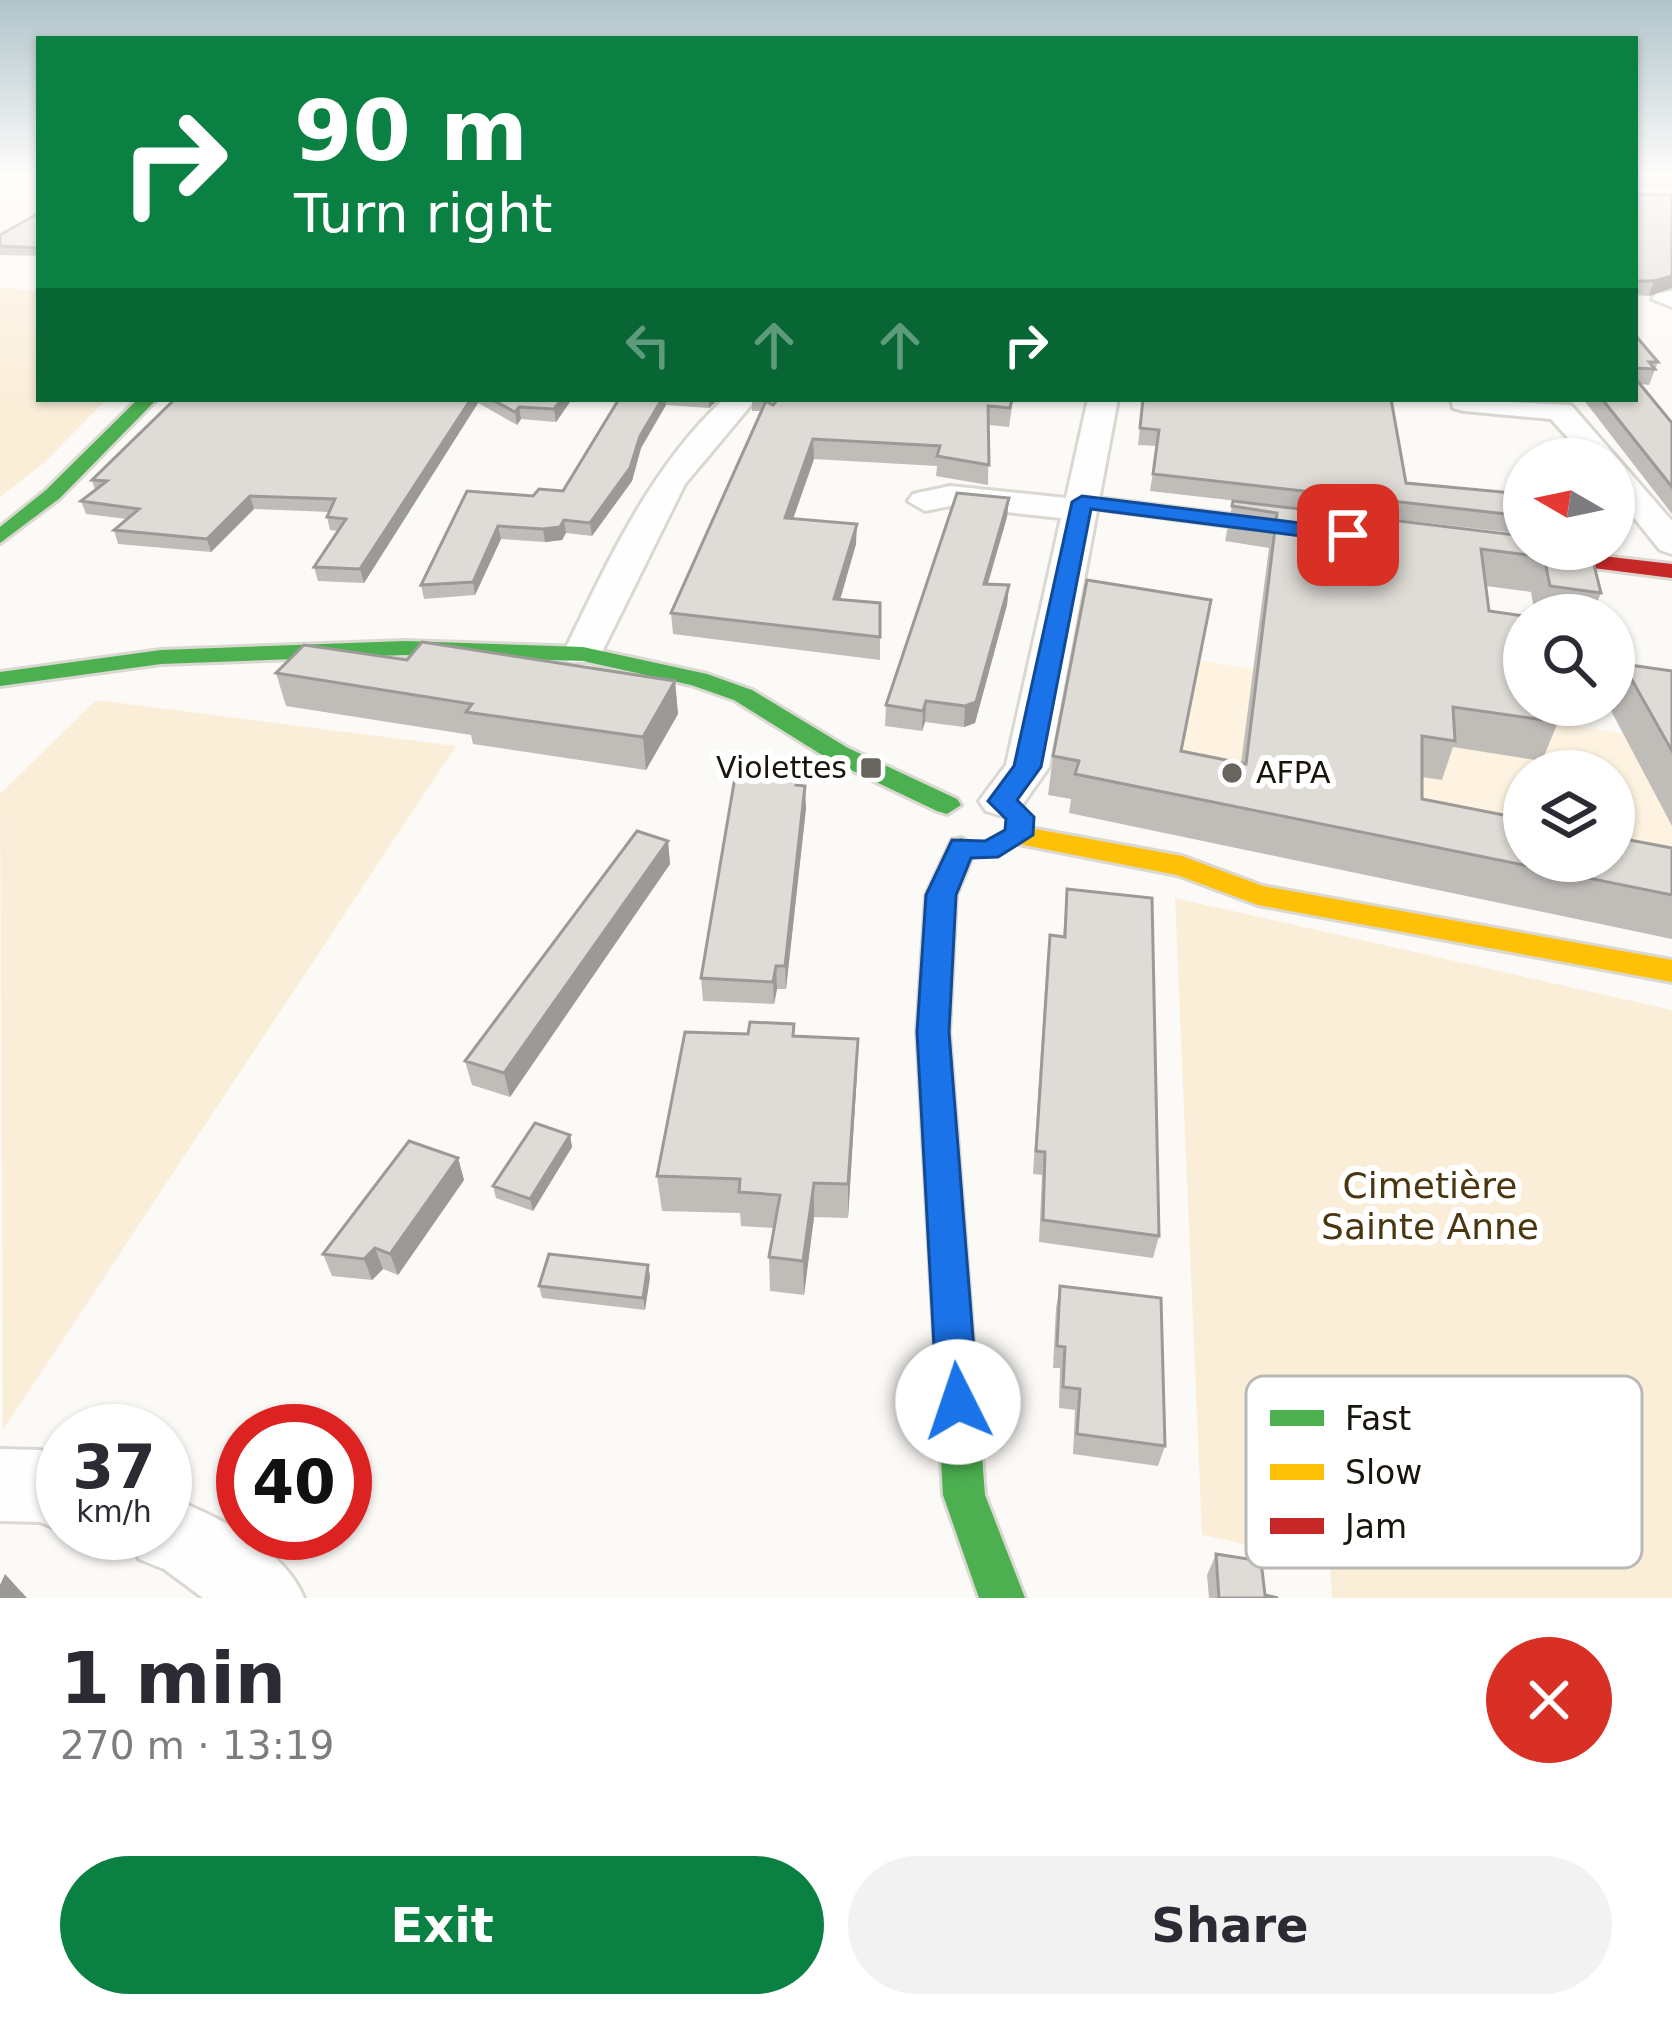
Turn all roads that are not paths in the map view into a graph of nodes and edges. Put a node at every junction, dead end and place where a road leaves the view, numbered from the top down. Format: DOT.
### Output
graph roads {
  1 [pos="145,402"];
  2 [pos="738,402"];
  3 [pos="1101,402"];
  4 [pos="1464,402"];
  5 [pos="1585,438"];
  6 [pos="98,447"];
  7 [pos="1635,498"];
  8 [pos="925,501"];
  9 [pos="1081,506"];
  10 [pos="0,520"];
  11 [pos="1348,535"];
  12 [pos="0,536"];
  13 [pos="1672,543"];
  14 [pos="1479,547"];
  15 [pos="1672,571"];
  16 [pos="584,654"];
  17 [pos="0,679"];
  18 [pos="1010,818"];
  19 [pos="955,826"];
  20 [pos="1672,971"];
  21 [pos="0,1485"];
  22 [pos="36,1486"];
  23 [pos="192,1544"];
  24 [pos="266,1598"];
  25 [pos="1002,1598"];
  1 -- 6 [label="street"];
  2 -- 16 [label="street"];
  3 -- 9 [label="street"];
  4 -- 5 [label="street"];
  6 -- 10 [label="street"];
  6 -- 12 [label="street"];
  7 -- 13 [label="street"];
  8 -- 9 [label="street"];
  9 -- 11 [label="street"];
  9 -- 18 [label="street"];
  14 -- 15 [label="street"];
  16 -- 17 [label="street"];
  16 -- 19 [label="street"];
  18 -- 19 [label="street"];
  18 -- 20 [label="street"];
  19 -- 25 [label="street"];
  21 -- 22 [label="street"];
  23 -- 24 [label="street"];
}
